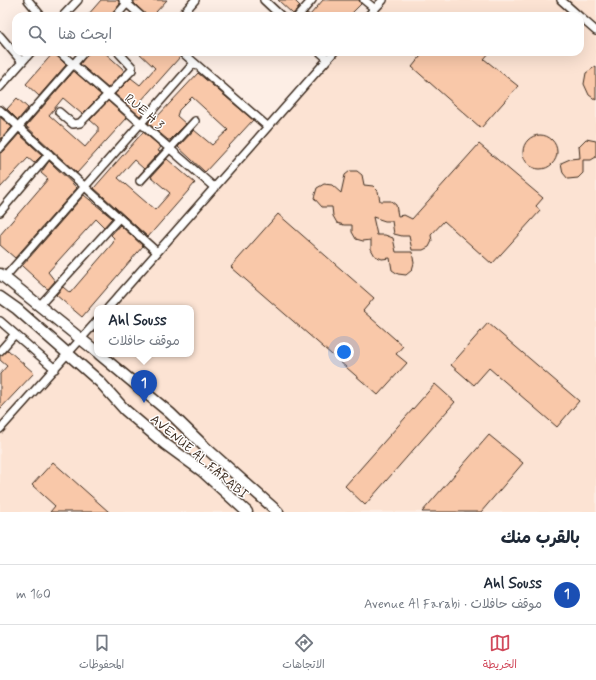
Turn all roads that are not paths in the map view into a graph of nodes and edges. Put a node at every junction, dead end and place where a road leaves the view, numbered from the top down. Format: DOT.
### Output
graph roads {
  1 [pos="28,0"];
  2 [pos="78,0"];
  3 [pos="195,0"];
  4 [pos="264,0"];
  5 [pos="312,0"];
  6 [pos="364,0"];
  7 [pos="383,0"];
  8 [pos="561,0"];
  9 [pos="126,1"];
  10 [pos="375,9"];
  11 [pos="38,12"];
  12 [pos="67,12"];
  13 [pos="119,12"];
  14 [pos="137,12"];
  15 [pos="184,12"];
  16 [pos="278,12"];
  17 [pos="302,12"];
  18 [pos="372,12"];
  19 [pos="574,12"];
  20 [pos="584,20"];
  21 [pos="596,31"];
  22 [pos="0,36"];
  23 [pos="12,50"];
  24 [pos="17,56"];
  25 [pos="27,56"];
  26 [pos="64,56"];
  27 [pos="80,56"];
  28 [pos="121,56"];
  29 [pos="186,56"];
  30 [pos="325,56"];
  31 [pos="331,56"];
  32 [pos="328,59"];
  33 [pos="22,62"];
  34 [pos="194,63"];
  35 [pos="73,64"];
  36 [pos="0,87"];
  37 [pos="108,95"];
  38 [pos="0,110"];
  39 [pos="59,112"];
  40 [pos="195,121"];
  41 [pos="141,123"];
  42 [pos="267,126"];
  43 [pos="19,127"];
  44 [pos="0,148"];
  45 [pos="169,148"];
  46 [pos="49,154"];
  47 [pos="140,181"];
  48 [pos="85,187"];
  49 [pos="215,188"];
  50 [pos="0,212"];
  51 [pos="119,218"];
  52 [pos="157,252"];
  53 [pos="2,276"];
  54 [pos="0,297"];
  55 [pos="40,305"];
  56 [pos="111,305"];
  57 [pos="0,322"];
  58 [pos="94,324"];
  59 [pos="15,334"];
  60 [pos="82,338"];
  61 [pos="94,349"];
  62 [pos="0,351"];
  63 [pos="67,354"];
  64 [pos="103,357"];
  65 [pos="54,369"];
  66 [pos="0,429"];
  67 [pos="247,512"];
  68 [pos="278,512"];
  1 -- 11 [label="street"];
  2 -- 12 [label="street"];
  3 -- 15 [label="street"];
  4 -- 16 [label="street"];
  5 -- 17 [label="street"];
  6 -- 10 [label="street"];
  7 -- 10 [label="street"];
  8 -- 19 [label="street"];
  9 -- 13 [label="street"];
  9 -- 14 [label="street"];
  10 -- 18 [label="street"];
  20 -- 21 [label="street"];
  22 -- 23 [label="street"];
  24 -- 33 [label="street"];
  25 -- 33 [label="street"];
  26 -- 35 [label="street, RUE H 3"];
  27 -- 35 [label="street"];
  28 -- 37 [label="street"];
  29 -- 34 [label="street"];
  30 -- 32 [label="street"];
  31 -- 32 [label="street"];
  32 -- 42 [label="street"];
  33 -- 36 [label="street"];
  34 -- 41 [label="street"];
  34 -- 42 [label="street"];
  35 -- 37 [label="street, RUE H 3"];
  35 -- 43 [label="street"];
  37 -- 39 [label="street"];
  37 -- 41 [label="street, RUE H 3"];
  38 -- 43 [label="street"];
  40 -- 45 [label="street"];
  41 -- 45 [label="street, RUE H 3"];
  41 -- 48 [label="street"];
  42 -- 49 [label="street"];
  43 -- 44 [label="street"];
  43 -- 46 [label="street"];
  45 -- 47 [label="street"];
  45 -- 49 [label="street, RUE H 3"];
  46 -- 48 [label="street"];
  46 -- 50 [label="street"];
  48 -- 51 [label="street"];
  48 -- 53 [label="street"];
  49 -- 52 [label="street"];
  51 -- 52 [label="street"];
  51 -- 55 [label="street"];
  52 -- 56 [label="street"];
  53 -- 55 [label="street"];
  54 -- 63 [label="street, AVENUE AL FARABI"];
  55 -- 60 [label="street"];
  57 -- 59 [label="street"];
  58 -- 60 [label="street"];
  59 -- 62 [label="street"];
  59 -- 65 [label="street"];
  60 -- 61 [label="street"];
  60 -- 63 [label="street"];
  63 -- 65 [label="street"];
  63 -- 67 [label="street, AVENUE AL FARABI"];
  64 -- 68 [label="street, AVENUE AL FARABI"];
  65 -- 66 [label="street"];
}
